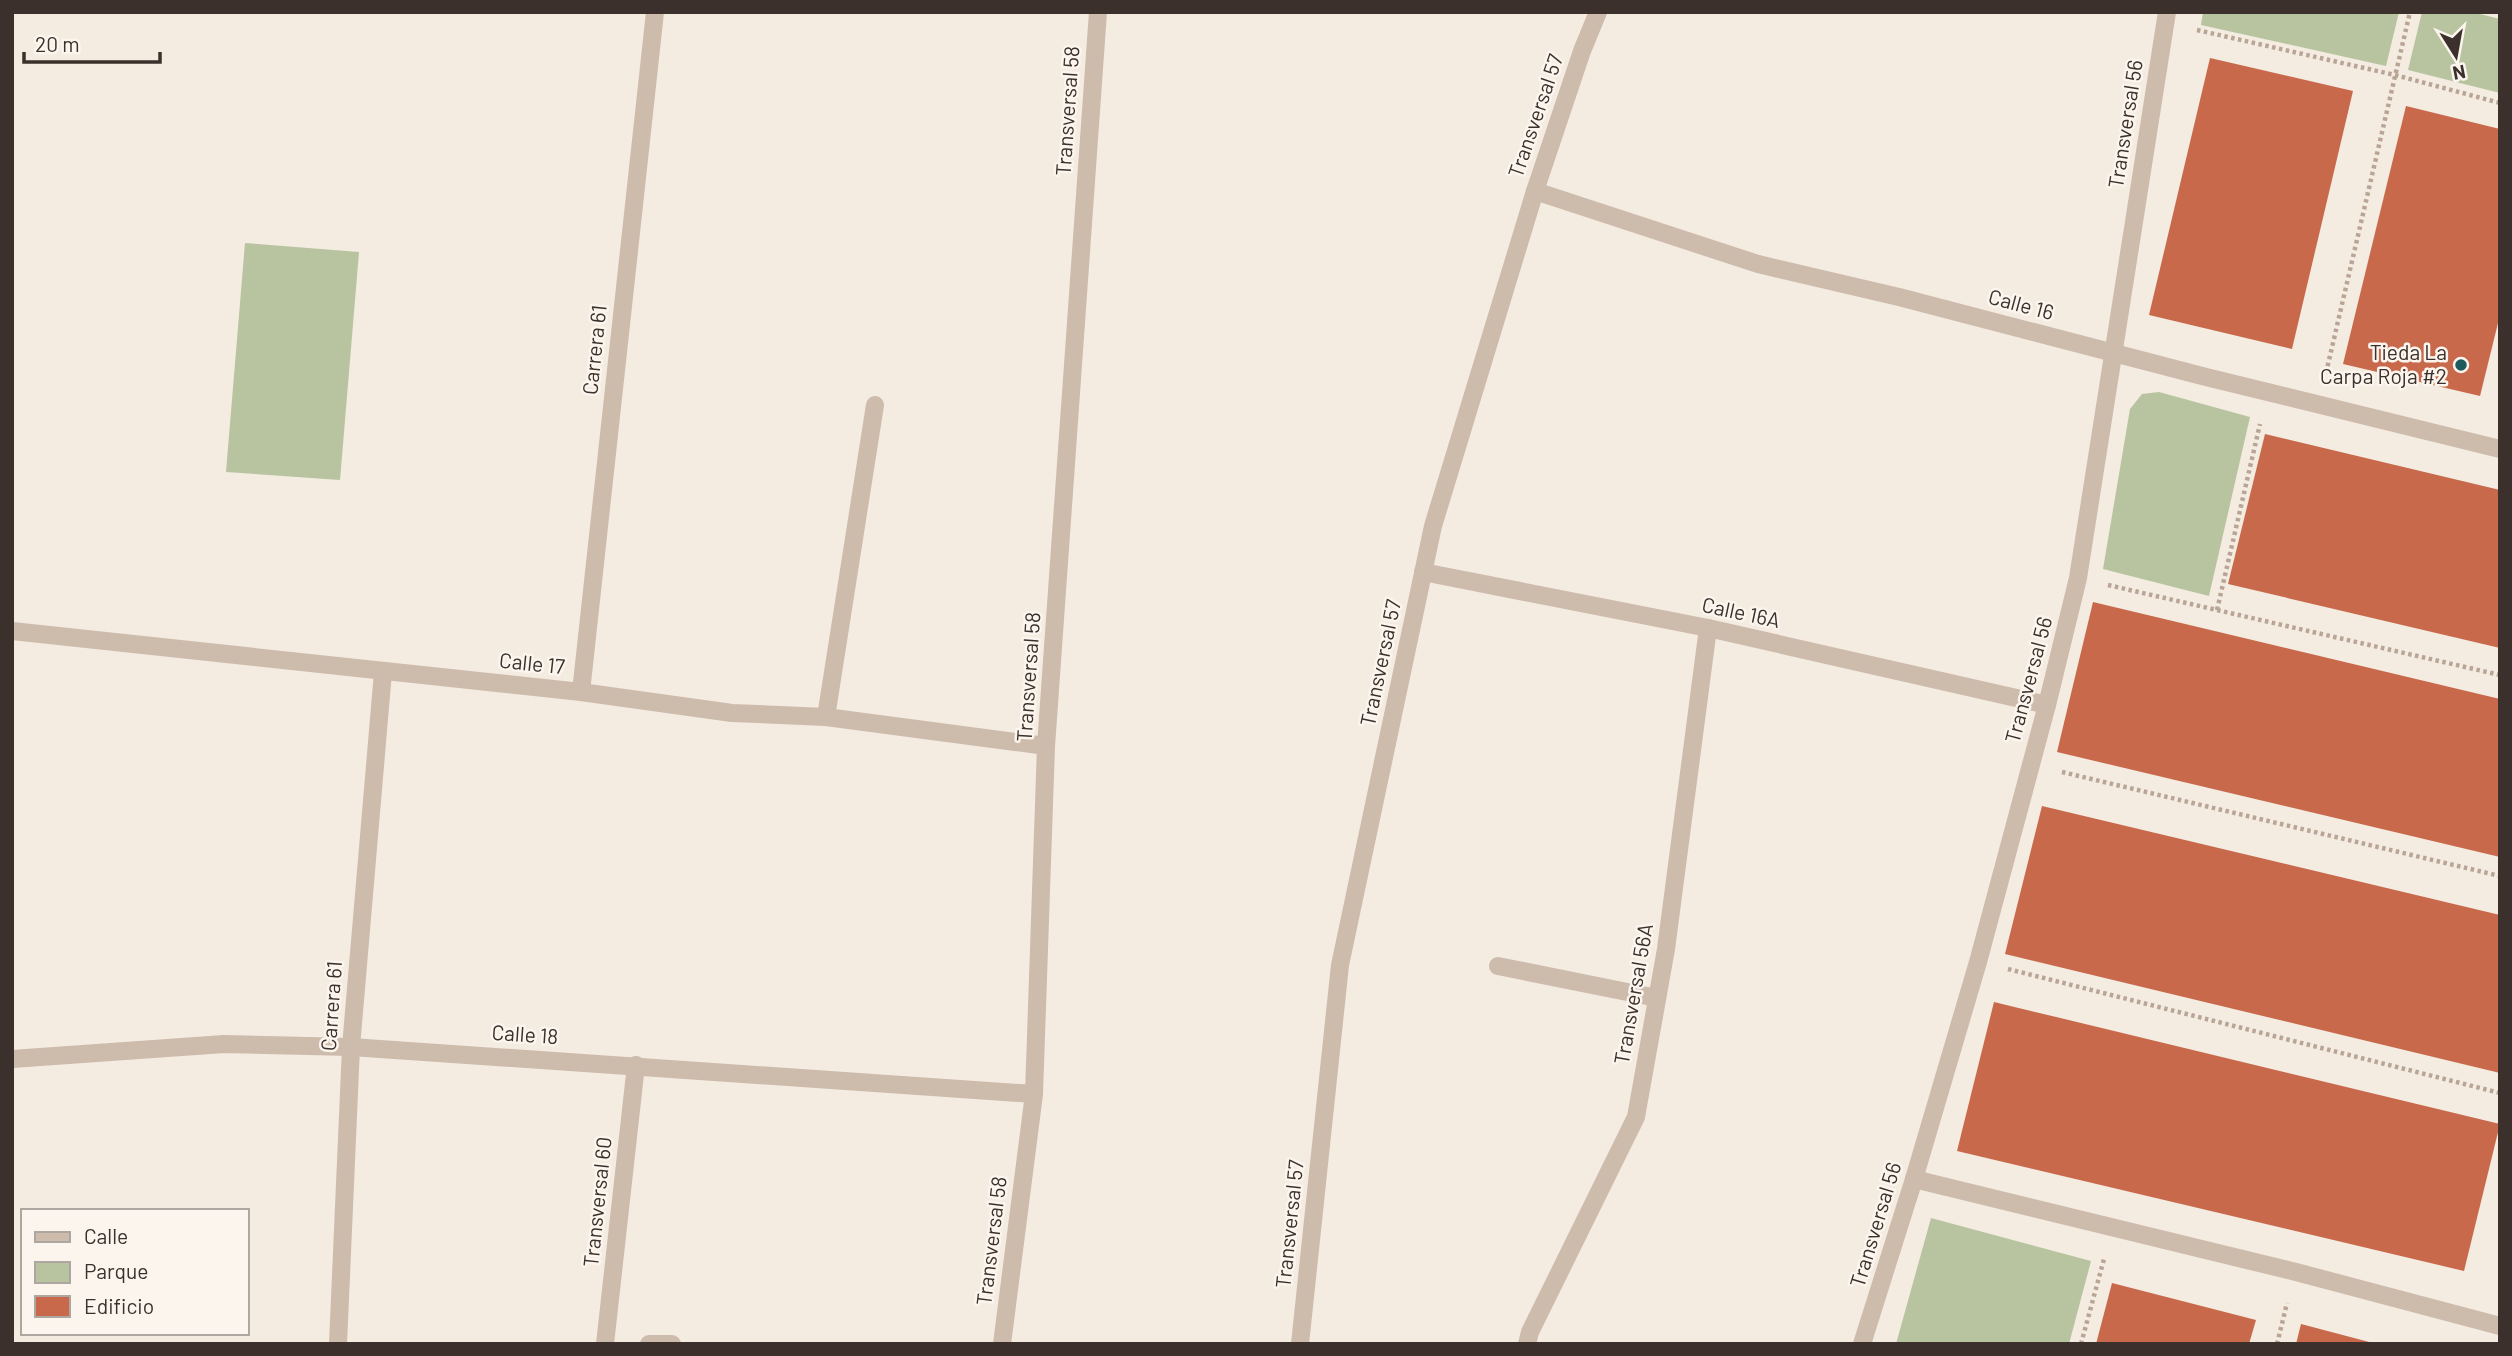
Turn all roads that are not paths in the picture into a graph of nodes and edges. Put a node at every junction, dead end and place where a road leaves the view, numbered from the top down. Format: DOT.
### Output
graph roads {
  1 [pos="655,12"];
  2 [pos="1098,12"];
  3 [pos="1598,12"];
  4 [pos="2166,18"];
  5 [pos="1535,191"];
  6 [pos="2112,352"];
  7 [pos="875,405"];
  8 [pos="2500,449"];
  9 [pos="1423,572"];
  10 [pos="1708,628"];
  11 [pos="12,631"];
  12 [pos="383,672"];
  13 [pos="581,692"];
  14 [pos="2047,705"];
  15 [pos="826,717"];
  16 [pos="1046,746"];
  17 [pos="1498,966"];
  18 [pos="1657,998"];
  19 [pos="351,1047"];
  20 [pos="12,1059"];
  21 [pos="636,1065"];
  22 [pos="1034,1094"];
  23 [pos="1914,1179"];
  24 [pos="2500,1326"];
  25 [pos="338,1344"];
  26 [pos="605,1344"];
  27 [pos="649,1344"];
  28 [pos="672,1344"];
  29 [pos="1002,1344"];
  30 [pos="1300,1344"];
  31 [pos="1527,1344"];
  32 [pos="1862,1344"];
  1 -- 13 [label="street, Carrera 61"];
  2 -- 16 [label="street, Transversal 58"];
  3 -- 5 [label="street, Transversal 57"];
  4 -- 6 [label="street, Transversal 56"];
  5 -- 6 [label="street, Calle 16"];
  5 -- 9 [label="street, Transversal 57"];
  6 -- 8 [label="street, Calle 16"];
  6 -- 14 [label="street, Transversal 56"];
  7 -- 15 [label="street"];
  9 -- 10 [label="street, Calle 16A"];
  9 -- 30 [label="street, Transversal 57"];
  10 -- 14 [label="street, Calle 16A"];
  10 -- 18 [label="street, Transversal 56A"];
  11 -- 12 [label="street, Calle 17"];
  12 -- 13 [label="street, Calle 17"];
  12 -- 19 [label="street, Carrera 61"];
  13 -- 15 [label="street, Calle 17"];
  14 -- 23 [label="street, Transversal 56"];
  15 -- 16 [label="street, Calle 17"];
  16 -- 22 [label="street, Transversal 58"];
  17 -- 18 [label="street"];
  18 -- 31 [label="street, Transversal 56A"];
  19 -- 20 [label="street, Calle 18"];
  19 -- 21 [label="street, Calle 18"];
  19 -- 25 [label="street, Carrera 61"];
  21 -- 22 [label="street, Calle 18"];
  21 -- 26 [label="street, Transversal 60"];
  22 -- 29 [label="street, Transversal 58"];
  23 -- 24 [label="street"];
  23 -- 32 [label="street, Transversal 56"];
  27 -- 28 [label="street"];
}
